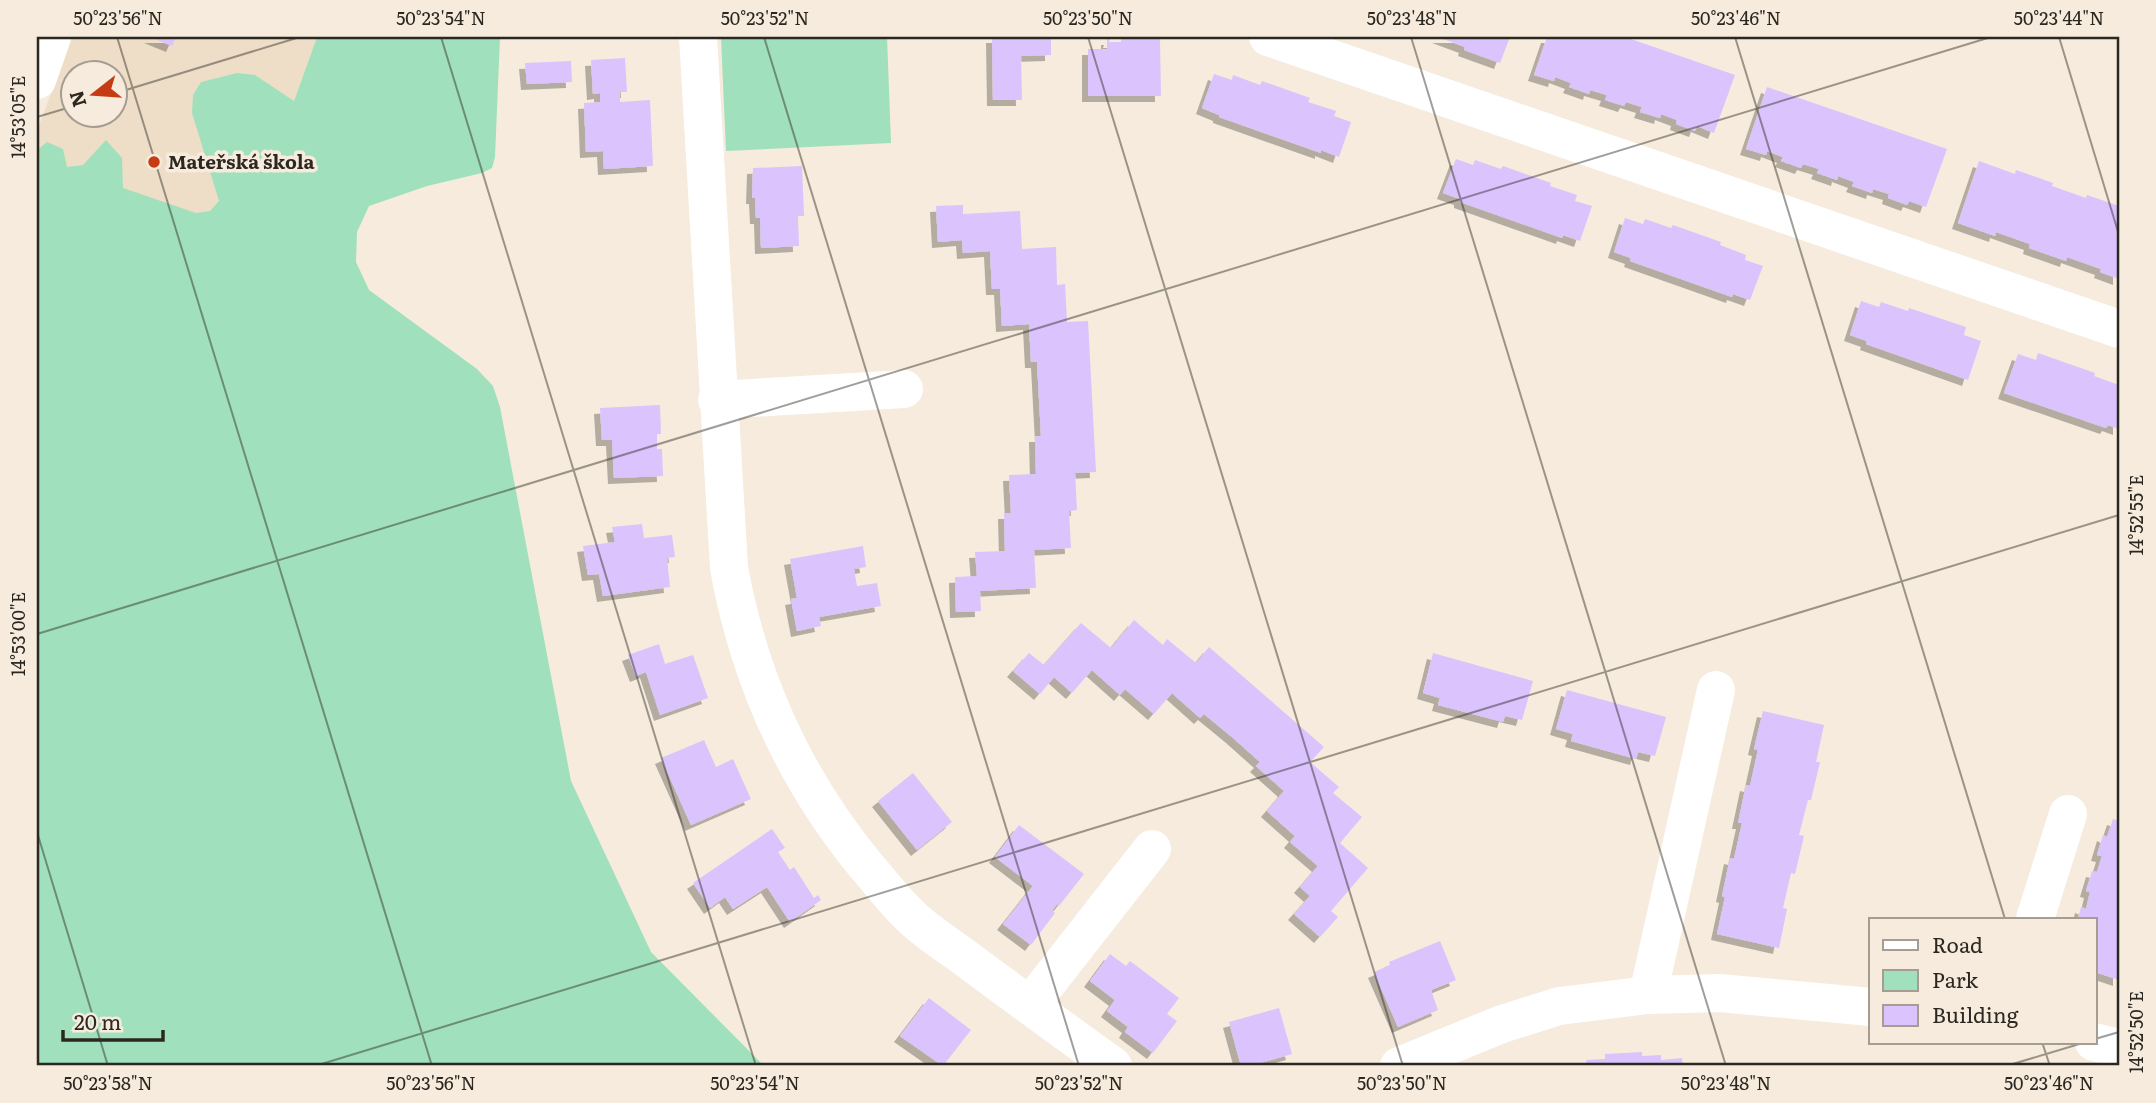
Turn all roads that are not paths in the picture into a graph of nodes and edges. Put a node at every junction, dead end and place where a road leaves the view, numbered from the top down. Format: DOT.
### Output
graph roads {
  1 [pos="52,37"];
  2 [pos="698,37"];
  3 [pos="1268,37"];
  4 [pos="37,80"];
  5 [pos="2119,329"];
  6 [pos="904,389"];
  7 [pos="718,400"];
  8 [pos="1716,690"];
  9 [pos="2068,814"];
  10 [pos="1152,849"];
  11 [pos="2035,918"];
  12 [pos="1648,995"];
  13 [pos="1030,1005"];
  14 [pos="1869,1007"];
  15 [pos="2096,1042"];
  16 [pos="2119,1048"];
  17 [pos="1113,1066"];
  18 [pos="1399,1066"];
  1 -- 4 [label="street"];
  2 -- 7 [label="street"];
  3 -- 5 [label="street"];
  6 -- 7 [label="street"];
  7 -- 13 [label="street"];
  8 -- 12 [label="street"];
  9 -- 11 [label="street"];
  10 -- 13 [label="street"];
  12 -- 14 [label="street"];
  12 -- 18 [label="street"];
  13 -- 17 [label="street"];
  15 -- 16 [label="street"];
}
